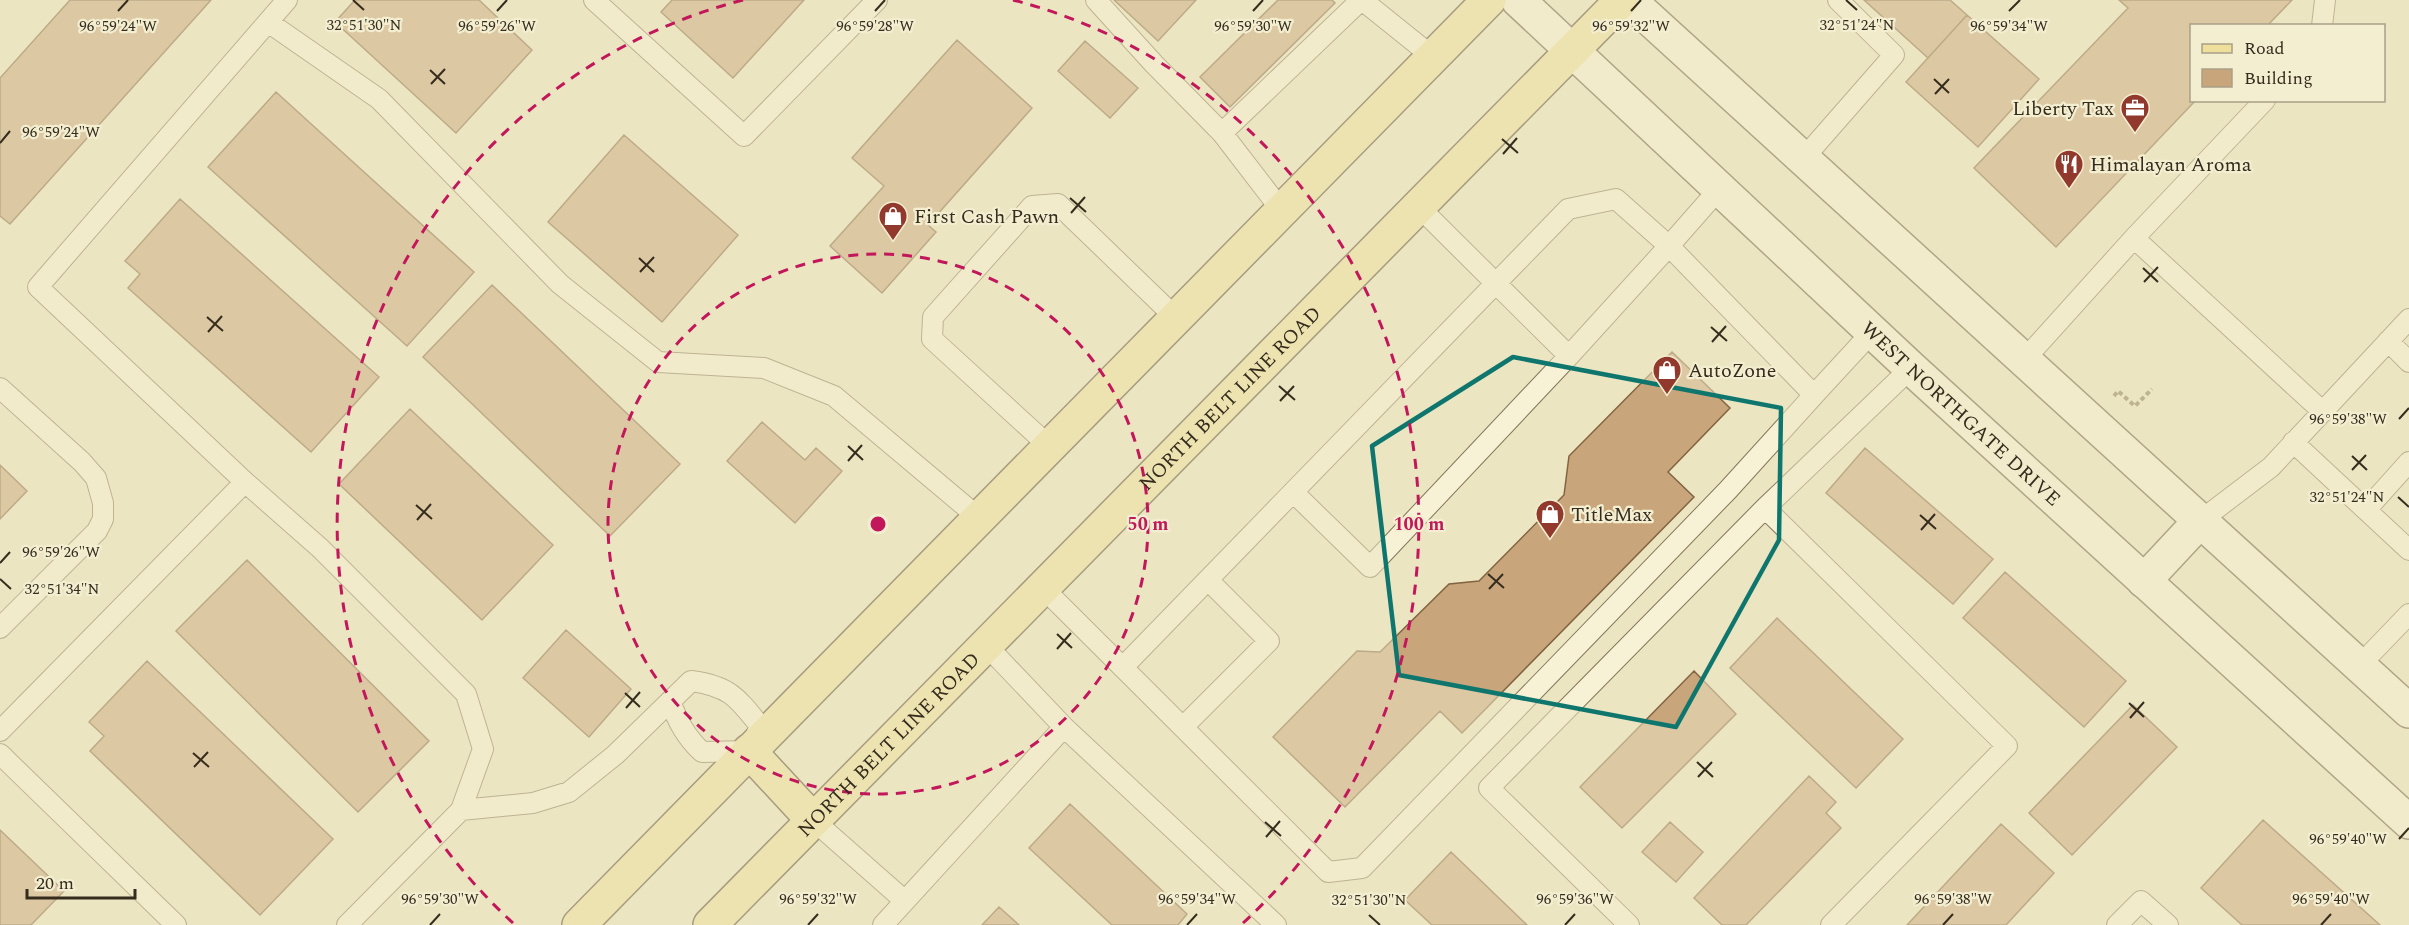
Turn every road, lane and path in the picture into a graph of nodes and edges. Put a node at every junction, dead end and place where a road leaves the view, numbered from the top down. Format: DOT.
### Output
graph roads {
  1 [pos="287,0"];
  2 [pos="594,0"];
  3 [pos="877,0"];
  4 [pos="1096,0"];
  5 [pos="1361,0"];
  6 [pos="1490,0"];
  7 [pos="1518,0"];
  8 [pos="1622,0"];
  9 [pos="1629,0"];
  10 [pos="1838,0"];
  11 [pos="2325,0"];
  12 [pos="268,22"];
  13 [pos="2322,24"];
  14 [pos="1572,50"];
  15 [pos="1433,57"];
  16 [pos="2263,102"];
  17 [pos="1222,133"];
  18 [pos="1803,159"];
  19 [pos="1720,188"];
  20 [pos="1418,206"];
  21 [pos="1282,211"];
  22 [pos="2134,238"];
  23 [pos="1669,246"];
  24 [pos="1497,282"];
  25 [pos="1176,318"];
  26 [pos="2409,319"];
  27 [pos="1873,331"];
  28 [pos="2388,341"];
  29 [pos="1569,356"];
  30 [pos="2024,360"];
  31 [pos="2409,362"];
  32 [pos="1911,368"];
  33 [pos="0,388"];
  34 [pos="1814,394"];
  35 [pos="2322,411"];
  36 [pos="2294,442"];
  37 [pos="1049,446"];
  38 [pos="2409,462"];
  39 [pos="246,482"];
  40 [pos="1293,492"];
  41 [pos="1765,508"];
  42 [pos="2366,510"];
  43 [pos="979,518"];
  44 [pos="2200,521"];
  45 [pos="2409,550"];
  46 [pos="1208,580"];
  47 [pos="2144,581"];
  48 [pos="1042,587"];
  49 [pos="2409,614"];
  50 [pos="0,628"];
  51 [pos="986,645"];
  52 [pos="2359,666"];
  53 [pos="1124,667"];
  54 [pos="670,701"];
  55 [pos="2409,711"];
  56 [pos="1064,727"];
  57 [pos="1183,727"];
  58 [pos="0,731"];
  59 [pos="749,751"];
  60 [pos="0,754"];
  61 [pos="2403,804"];
  62 [pos="460,810"];
  63 [pos="813,820"];
  64 [pos="905,901"];
  65 [pos="176,925"];
  66 [pos="346,925"];
  67 [pos="579,925"];
  68 [pos="710,925"];
  69 [pos="883,925"];
  70 [pos="1276,925"];
  71 [pos="1629,925"];
  72 [pos="1831,925"];
  73 [pos="2117,925"];
  74 [pos="2168,925"];
  1 -- 12 [label="lane"];
  2 -- 3 [label="lane"];
  4 -- 17 [label="lane"];
  5 -- 15 [label="lane"];
  5 -- 17 [label="lane"];
  6 -- 15 [label="main road"];
  7 -- 14 [label="main road, WEST NORTHGATE DRIVE"];
  8 -- 14 [label="main road, NORTH BELT LINE ROAD"];
  9 -- 18 [label="main road"];
  10 -- 18 [label="lane"];
  11 -- 13 [label="lane"];
  12 -- 39 [label="lane"];
  12 -- 43 [label="lane"];
  14 -- 19 [label="main road, WEST NORTHGATE DRIVE"];
  14 -- 20 [label="main road, NORTH BELT LINE ROAD"];
  15 -- 21 [label="main road"];
  16 -- 22 [label="lane"];
  17 -- 21 [label="lane"];
  18 -- 30 [label="main road"];
  19 -- 23 [label="lane"];
  19 -- 27 [label="main road, WEST NORTHGATE DRIVE"];
  20 -- 24 [label="lane"];
  20 -- 48 [label="main road, NORTH BELT LINE ROAD"];
  21 -- 25 [label="main road"];
  22 -- 30 [label="lane"];
  22 -- 35 [label="lane"];
  23 -- 24 [label="lane"];
  23 -- 29 [label="lane"];
  23 -- 34 [label="lane"];
  24 -- 29 [label="lane"];
  24 -- 40 [label="lane"];
  25 -- 37 [label="main road"];
  25 -- 37 [label="lane"];
  26 -- 28 [label="lane"];
  27 -- 32 [label="main road, WEST NORTHGATE DRIVE"];
  27 -- 34 [label="lane"];
  28 -- 31 [label="lane"];
  28 -- 35 [label="lane"];
  29 -- 40 [label="lane"];
  30 -- 44 [label="main road"];
  32 -- 41 [label="lane"];
  32 -- 47 [label="main road, WEST NORTHGATE DRIVE"];
  33 -- 50 [label="lane"];
  34 -- 57 [label="lane"];
  35 -- 36 [label="lane"];
  36 -- 42 [label="lane"];
  36 -- 44 [label="lane"];
  37 -- 43 [label="main road"];
  38 -- 42 [label="lane"];
  39 -- 58 [label="lane"];
  39 -- 62 [label="lane"];
  40 -- 46 [label="lane"];
  41 -- 71 [label="lane"];
  41 -- 72 [label="lane"];
  42 -- 45 [label="lane"];
  43 -- 59 [label="main road"];
  44 -- 47 [label="main road"];
  44 -- 52 [label="main road"];
  46 -- 53 [label="lane"];
  46 -- 57 [label="lane"];
  47 -- 61 [label="main road, WEST NORTHGATE DRIVE"];
  48 -- 51 [label="main road, NORTH BELT LINE ROAD"];
  48 -- 53 [label="lane"];
  49 -- 52 [label="lane"];
  51 -- 56 [label="lane"];
  51 -- 63 [label="main road, NORTH BELT LINE ROAD"];
  52 -- 55 [label="main road"];
  53 -- 57 [label="lane"];
  54 -- 59 [label="lane"];
  54 -- 59 [label="lane"];
  54 -- 62 [label="lane"];
  56 -- 64 [label="lane"];
  56 -- 70 [label="lane"];
  59 -- 63 [label="main road"];
  59 -- 67 [label="main road"];
  60 -- 65 [label="lane"];
  62 -- 66 [label="lane"];
  63 -- 64 [label="lane"];
  63 -- 68 [label="main road, NORTH BELT LINE ROAD"];
  64 -- 69 [label="lane"];
  73 -- 74 [label="lane"];
}
